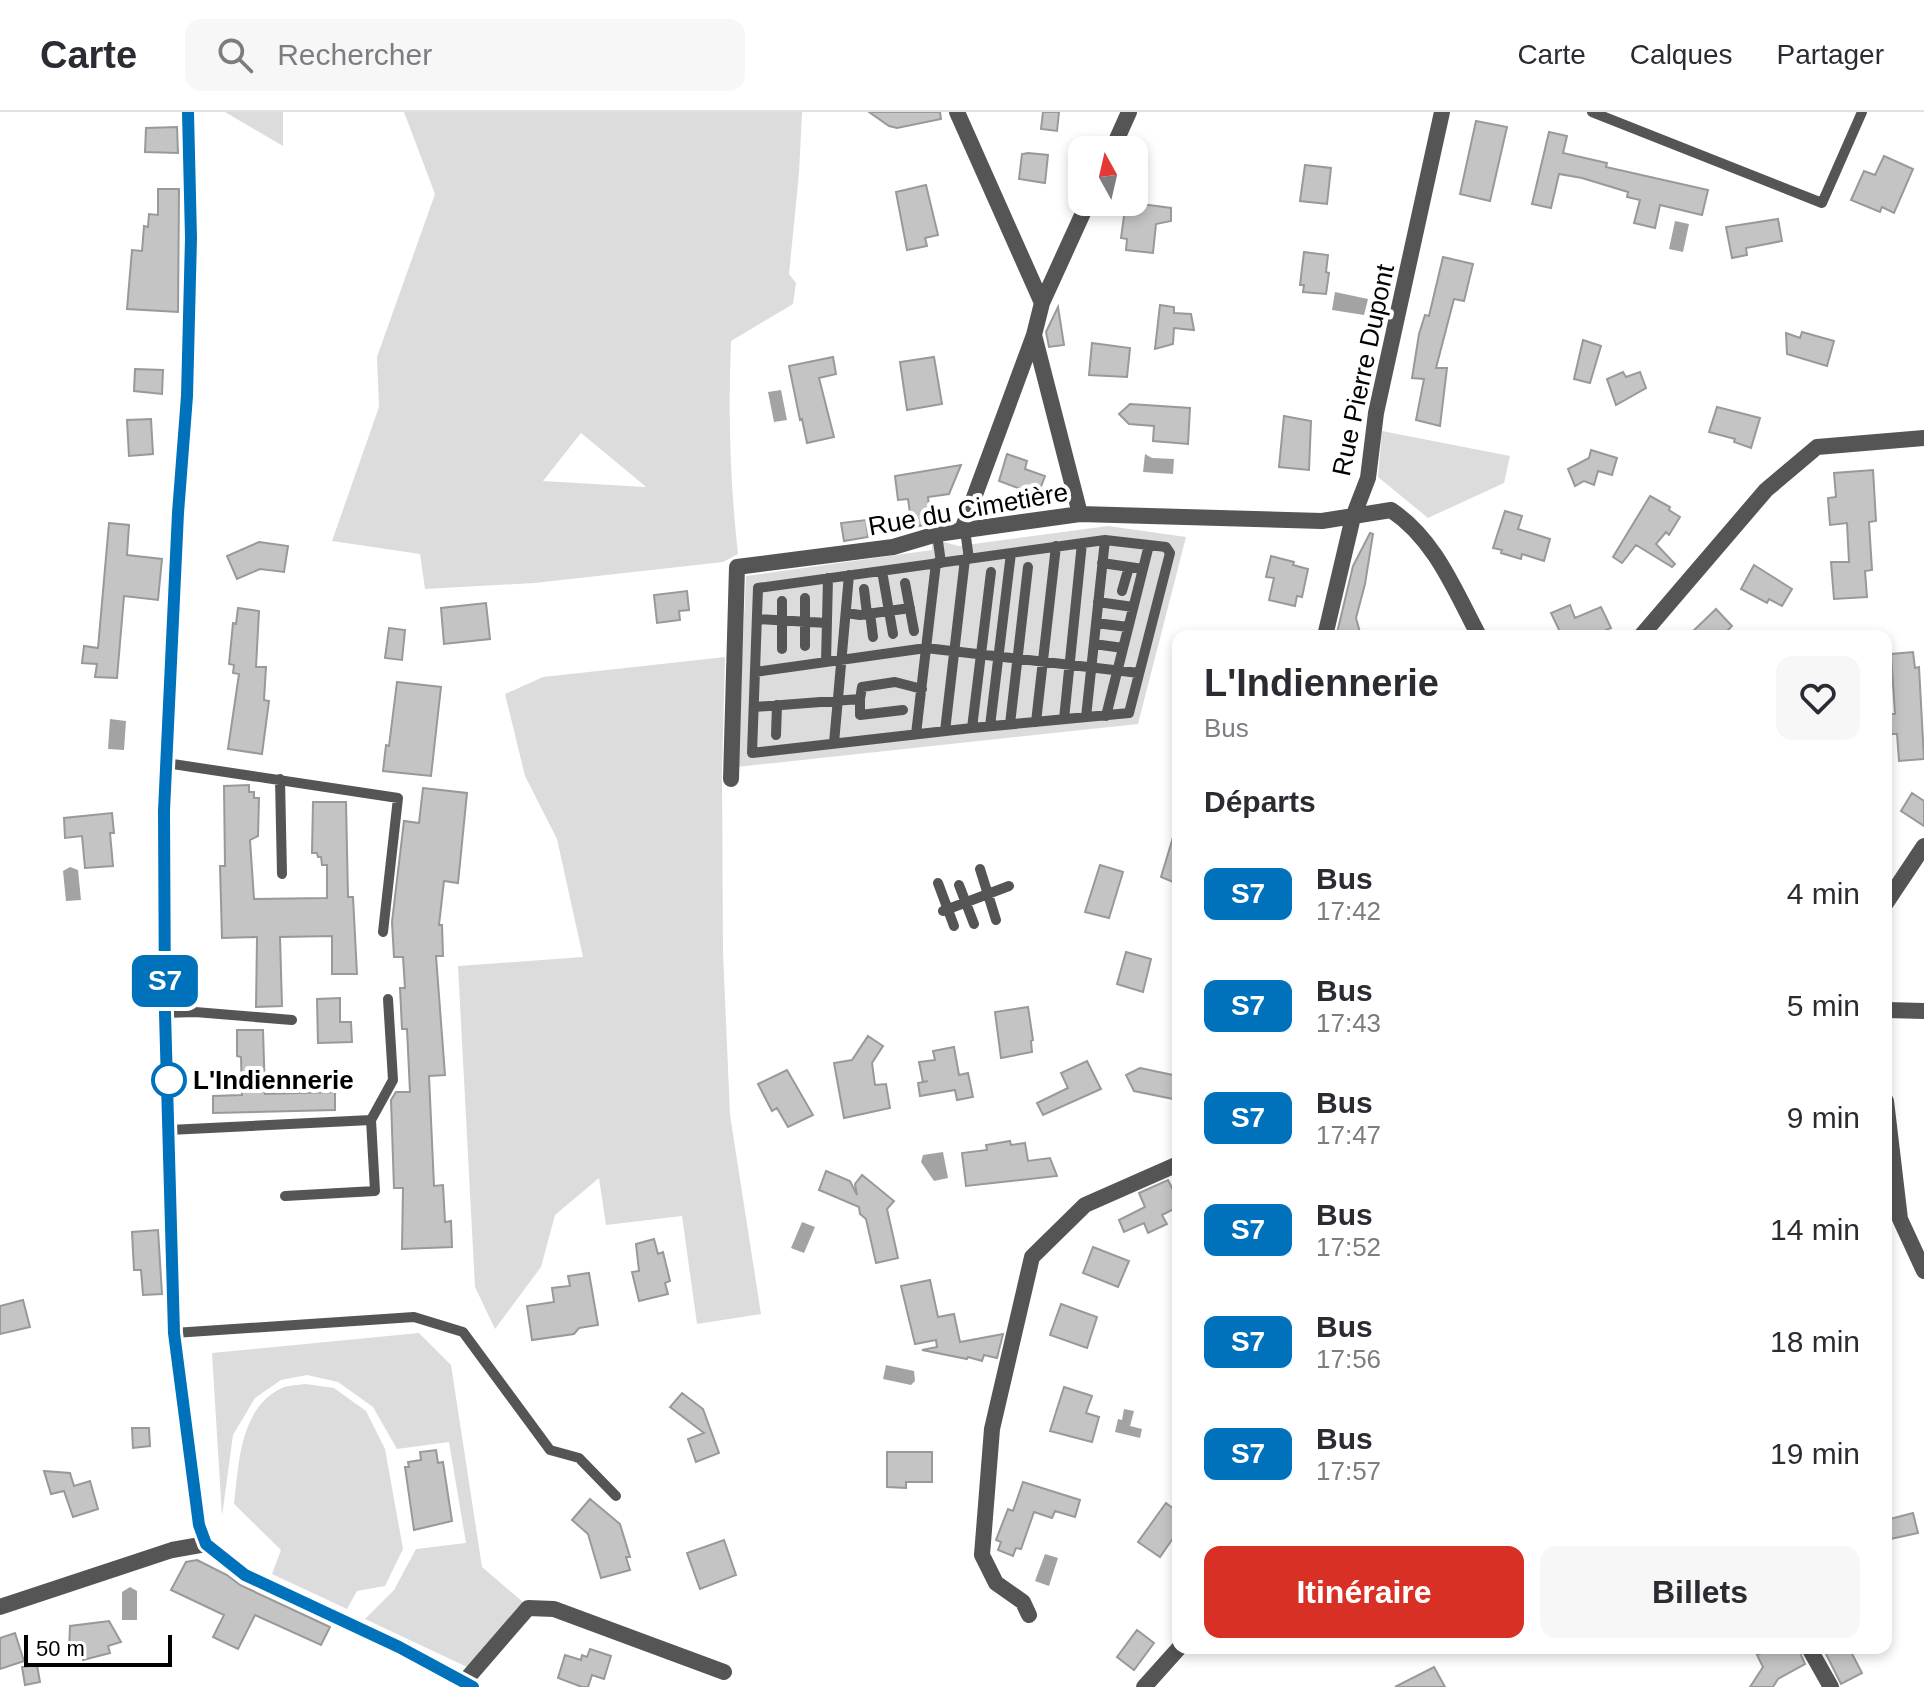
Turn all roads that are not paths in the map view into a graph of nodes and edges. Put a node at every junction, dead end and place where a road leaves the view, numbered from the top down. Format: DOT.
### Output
graph roads {
  1 [pos="188,112"];
  2 [pos="957,112"];
  3 [pos="1129,112"];
  4 [pos="1442,112"];
  5 [pos="1592,112"];
  6 [pos="1862,112"];
  7 [pos="1118,136"];
  8 [pos="1082,216"];
  9 [pos="1042,303"];
  10 [pos="1034,335"];
  11 [pos="1924,438"];
  12 [pos="1102,513"];
  13 [pos="1080,514"];
  14 [pos="1353,517"];
  15 [pos="964,530"];
  16 [pos="937,534"];
  17 [pos="1104,540"];
  18 [pos="1082,543"];
  19 [pos="1149,545"];
  20 [pos="1056,546"];
  21 [pos="1011,553"];
  22 [pos="967,559"];
  23 [pos="939,563"];
  24 [pos="1102,563"];
  25 [pos="1028,567"];
  26 [pos="1129,567"];
  27 [pos="1143,569"];
  28 [pos="882,571"];
  29 [pos="991,572"];
  30 [pos="849,575"];
  31 [pos="828,578"];
  32 [pos="905,583"];
  33 [pos="864,589"];
  34 [pos="1122,591"];
  35 [pos="805,598"];
  36 [pos="782,601"];
  37 [pos="1098,602"];
  38 [pos="1133,607"];
  39 [pos="910,608"];
  40 [pos="889,611"];
  41 [pos="846,613"];
  42 [pos="869,614"];
  43 [pos="757,619"];
  44 [pos="782,620"];
  45 [pos="805,622"];
  46 [pos="827,623"];
  47 [pos="1096,623"];
  48 [pos="1128,627"];
  49 [pos="1326,630"];
  50 [pos="1476,630"];
  51 [pos="1646,630"];
  52 [pos="914,631"];
  53 [pos="893,634"];
  54 [pos="873,637"];
  55 [pos="1094,644"];
  56 [pos="805,646"];
  57 [pos="926,648"];
  58 [pos="1123,648"];
  59 [pos="782,649"];
  60 [pos="954,651"];
  61 [pos="981,654"];
  62 [pos="999,657"];
  63 [pos="1017,659"];
  64 [pos="842,660"];
  65 [pos="826,662"];
  66 [pos="1043,662"];
  67 [pos="1069,665"];
  68 [pos="1091,667"];
  69 [pos="1117,670"];
  70 [pos="755,672"];
  71 [pos="1139,673"];
  72 [pos="922,689"];
  73 [pos="860,699"];
  74 [pos="838,701"];
  75 [pos="777,705"];
  76 [pos="754,707"];
  77 [pos="903,710"];
  78 [pos="1106,716"];
  79 [pos="1086,717"];
  80 [pos="1064,719"];
  81 [pos="1036,722"];
  82 [pos="1010,724"];
  83 [pos="990,726"];
  84 [pos="972,728"];
  85 [pos="945,731"];
  86 [pos="916,734"];
  87 [pos="776,735"];
  88 [pos="834,743"];
  89 [pos="166,763"];
  90 [pos="280,779"];
  91 [pos="731,779"];
  92 [pos="1924,846"];
  93 [pos="980,869"];
  94 [pos="282,874"];
  95 [pos="938,883"];
  96 [pos="959,885"];
  97 [pos="1009,886"];
  98 [pos="988,894"];
  99 [pos="1892,894"];
  100 [pos="966,902"];
  101 [pos="946,910"];
  102 [pos="996,920"];
  103 [pos="974,924"];
  104 [pos="954,926"];
  105 [pos="383,932"];
  106 [pos="388,999"];
  107 [pos="1892,1010"];
  108 [pos="1924,1011"];
  109 [pos="165,1013"];
  110 [pos="292,1020"];
  111 [pos="371,1120"];
  112 [pos="169,1130"];
  113 [pos="1892,1152"];
  114 [pos="1172,1167"];
  115 [pos="285,1196"];
  116 [pos="1922,1264"];
  117 [pos="174,1333"];
  118 [pos="616,1496"];
  119 [pos="206,1544"];
  120 [pos="0,1607"];
  121 [pos="1029,1615"];
  122 [pos="1174,1654"];
  123 [pos="1812,1654"];
  124 [pos="724,1672"];
  125 [pos="468,1684"];
  126 [pos="1144,1687"];
  127 [pos="1831,1687"];
  1 -- 89 [label="street"];
  2 -- 9 [label="street"];
  3 -- 7 [label="street"];
  4 -- 14 [label="street, Rue Pierre Dupont"];
  5 -- 6 [label="lane"];
  8 -- 9 [label="street"];
  9 -- 10 [label="street"];
  10 -- 13 [label="street"];
  10 -- 15 [label="street"];
  11 -- 51 [label="street"];
  12 -- 13 [label="street, Rue du Cimetière"];
  12 -- 14 [label="street, Rue du Cimetière"];
  12 -- 17 [label="lane"];
  13 -- 15 [label="street, Rue du Cimetière"];
  14 -- 49 [label="street, Rue Pierre Dupont"];
  14 -- 50 [label="street, Rue du Cimetière"];
  15 -- 16 [label="street, Rue du Cimetière"];
  15 -- 22 [label="lane"];
  16 -- 23 [label="lane"];
  16 -- 91 [label="street, Rue du Cimetière"];
  17 -- 18 [label="lane"];
  17 -- 19 [label="lane"];
  17 -- 24 [label="lane"];
  18 -- 20 [label="lane"];
  18 -- 67 [label="lane"];
  19 -- 27 [label="lane"];
  19 -- 71 [label="lane"];
  20 -- 21 [label="lane"];
  20 -- 66 [label="lane"];
  21 -- 22 [label="lane"];
  21 -- 62 [label="lane"];
  22 -- 23 [label="lane"];
  22 -- 60 [label="lane"];
  23 -- 28 [label="lane"];
  23 -- 57 [label="lane"];
  24 -- 26 [label="lane"];
  24 -- 37 [label="lane"];
  25 -- 63 [label="lane"];
  26 -- 27 [label="lane"];
  26 -- 34 [label="lane"];
  27 -- 38 [label="lane"];
  28 -- 30 [label="lane"];
  28 -- 40 [label="lane"];
  29 -- 61 [label="lane"];
  30 -- 31 [label="lane"];
  30 -- 41 [label="lane"];
  31 -- 43 [label="lane"];
  31 -- 46 [label="lane"];
  32 -- 39 [label="lane"];
  33 -- 42 [label="lane"];
  35 -- 45 [label="lane"];
  36 -- 44 [label="lane"];
  37 -- 38 [label="lane"];
  37 -- 47 [label="lane"];
  38 -- 48 [label="lane"];
  39 -- 40 [label="lane"];
  39 -- 52 [label="lane"];
  40 -- 42 [label="lane"];
  40 -- 53 [label="lane"];
  41 -- 42 [label="lane"];
  41 -- 64 [label="lane"];
  42 -- 54 [label="lane"];
  43 -- 44 [label="lane"];
  43 -- 70 [label="lane"];
  44 -- 45 [label="lane"];
  44 -- 59 [label="lane"];
  45 -- 46 [label="lane"];
  45 -- 56 [label="lane"];
  46 -- 65 [label="lane"];
  47 -- 48 [label="lane"];
  47 -- 55 [label="lane"];
  48 -- 58 [label="lane"];
  55 -- 58 [label="lane"];
  55 -- 68 [label="lane"];
  57 -- 60 [label="lane"];
  57 -- 64 [label="lane"];
  57 -- 72 [label="lane"];
  58 -- 69 [label="lane"];
  60 -- 61 [label="lane"];
  60 -- 85 [label="lane"];
  61 -- 62 [label="lane"];
  61 -- 84 [label="lane"];
  62 -- 63 [label="lane"];
  62 -- 83 [label="lane"];
  63 -- 66 [label="lane"];
  63 -- 82 [label="lane"];
  64 -- 65 [label="lane"];
  64 -- 74 [label="lane"];
  65 -- 70 [label="lane"];
  66 -- 67 [label="lane"];
  66 -- 81 [label="lane"];
  67 -- 68 [label="lane"];
  67 -- 80 [label="lane"];
  68 -- 69 [label="lane"];
  68 -- 79 [label="lane"];
  69 -- 71 [label="lane"];
  69 -- 78 [label="lane"];
  70 -- 76 [label="lane"];
  71 -- 78 [label="lane"];
  72 -- 73 [label="lane"];
  72 -- 86 [label="lane"];
  73 -- 74 [label="lane"];
  73 -- 77 [label="lane"];
  74 -- 75 [label="lane"];
  74 -- 88 [label="lane"];
  75 -- 76 [label="lane"];
  75 -- 87 [label="lane"];
  76 -- 88 [label="lane"];
  78 -- 79 [label="lane"];
  79 -- 80 [label="lane"];
  80 -- 81 [label="lane"];
  81 -- 82 [label="lane"];
  82 -- 83 [label="lane"];
  83 -- 84 [label="lane"];
  84 -- 85 [label="lane"];
  85 -- 86 [label="lane"];
  86 -- 88 [label="lane"];
  89 -- 90 [label="lane"];
  89 -- 109 [label="street"];
  90 -- 94 [label="lane"];
  90 -- 105 [label="lane"];
  92 -- 99 [label="street"];
  93 -- 98 [label="lane"];
  95 -- 101 [label="lane"];
  96 -- 100 [label="lane"];
  97 -- 98 [label="lane"];
  98 -- 100 [label="lane"];
  98 -- 102 [label="lane"];
  100 -- 101 [label="lane"];
  100 -- 103 [label="lane"];
  101 -- 104 [label="lane"];
  106 -- 111 [label="lane"];
  107 -- 108 [label="street"];
  109 -- 110 [label="lane"];
  109 -- 112 [label="street"];
  111 -- 112 [label="lane"];
  111 -- 115 [label="lane"];
  112 -- 117 [label="street"];
  113 -- 116 [label="street"];
  114 -- 121 [label="street"];
  117 -- 118 [label="lane"];
  117 -- 119 [label="street"];
  119 -- 120 [label="street"];
  119 -- 125 [label="street"];
  122 -- 126 [label="street"];
  123 -- 127 [label="street"];
  124 -- 125 [label="street"];
}
